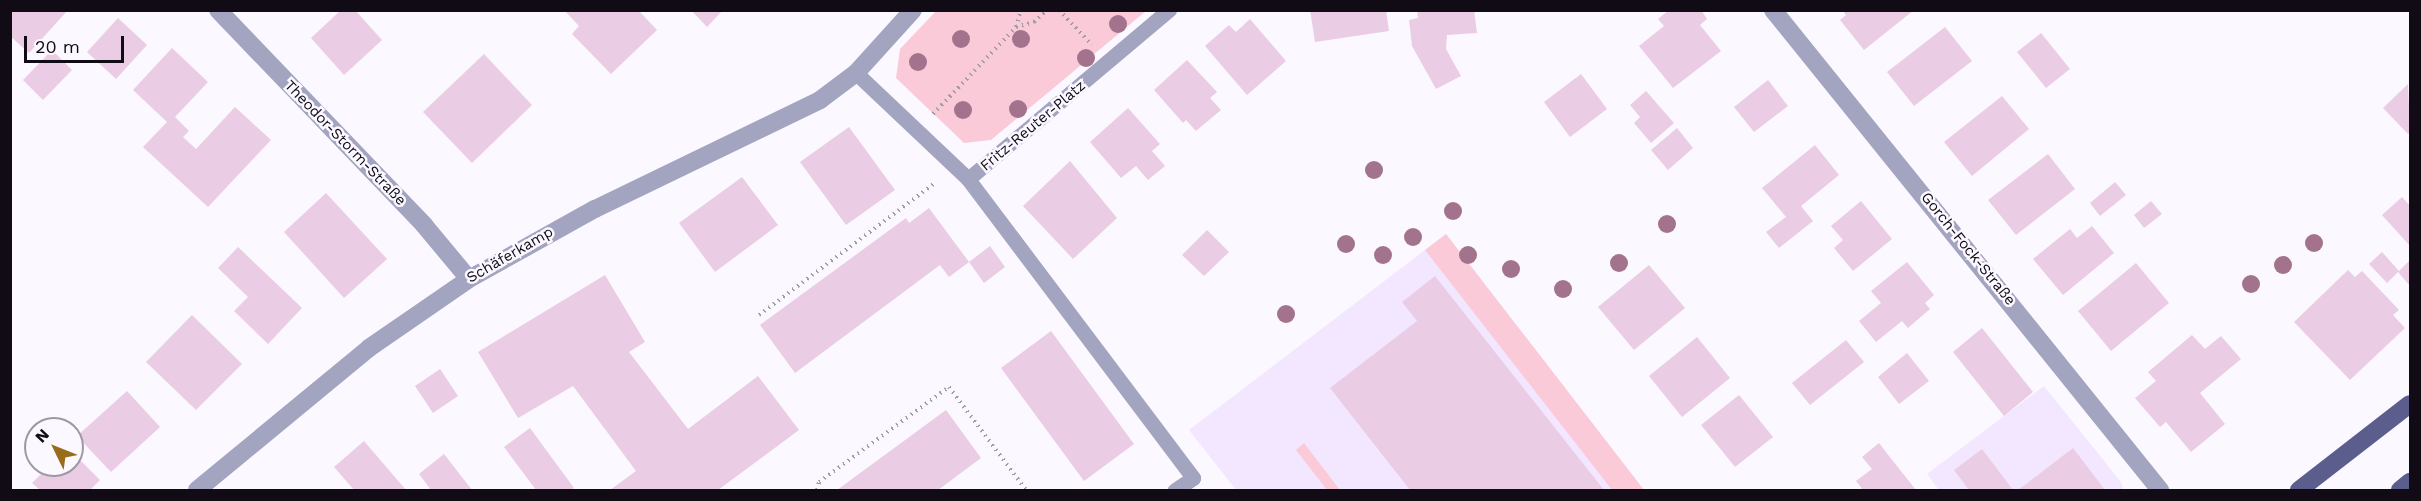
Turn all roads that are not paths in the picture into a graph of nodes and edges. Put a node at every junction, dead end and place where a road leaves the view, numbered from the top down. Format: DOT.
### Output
graph roads {
  1 [pos="218,10"];
  2 [pos="913,10"];
  3 [pos="1169,10"];
  4 [pos="1773,10"];
  5 [pos="856,73"];
  6 [pos="968,179"];
  7 [pos="469,279"];
  8 [pos="2410,404"];
  9 [pos="2410,482"];
  10 [pos="197,490"];
  11 [pos="1175,490"];
  12 [pos="2160,490"];
  13 [pos="2299,490"];
  14 [pos="2400,490"];
  1 -- 7 [label="street, Theodor-Storm-Straße"];
  2 -- 5 [label="street"];
  3 -- 6 [label="lane, Fritz-Reuter-Platz"];
  4 -- 12 [label="street, Gorch-Fock-Straße"];
  5 -- 6 [label="lane, Fritz-Reuter-Platz"];
  5 -- 7 [label="street, Schäferkamp"];
  6 -- 11 [label="lane"];
  7 -- 10 [label="street, Schäferkamp"];
  8 -- 13 [label="main road"];
  9 -- 14 [label="main road"];
}
